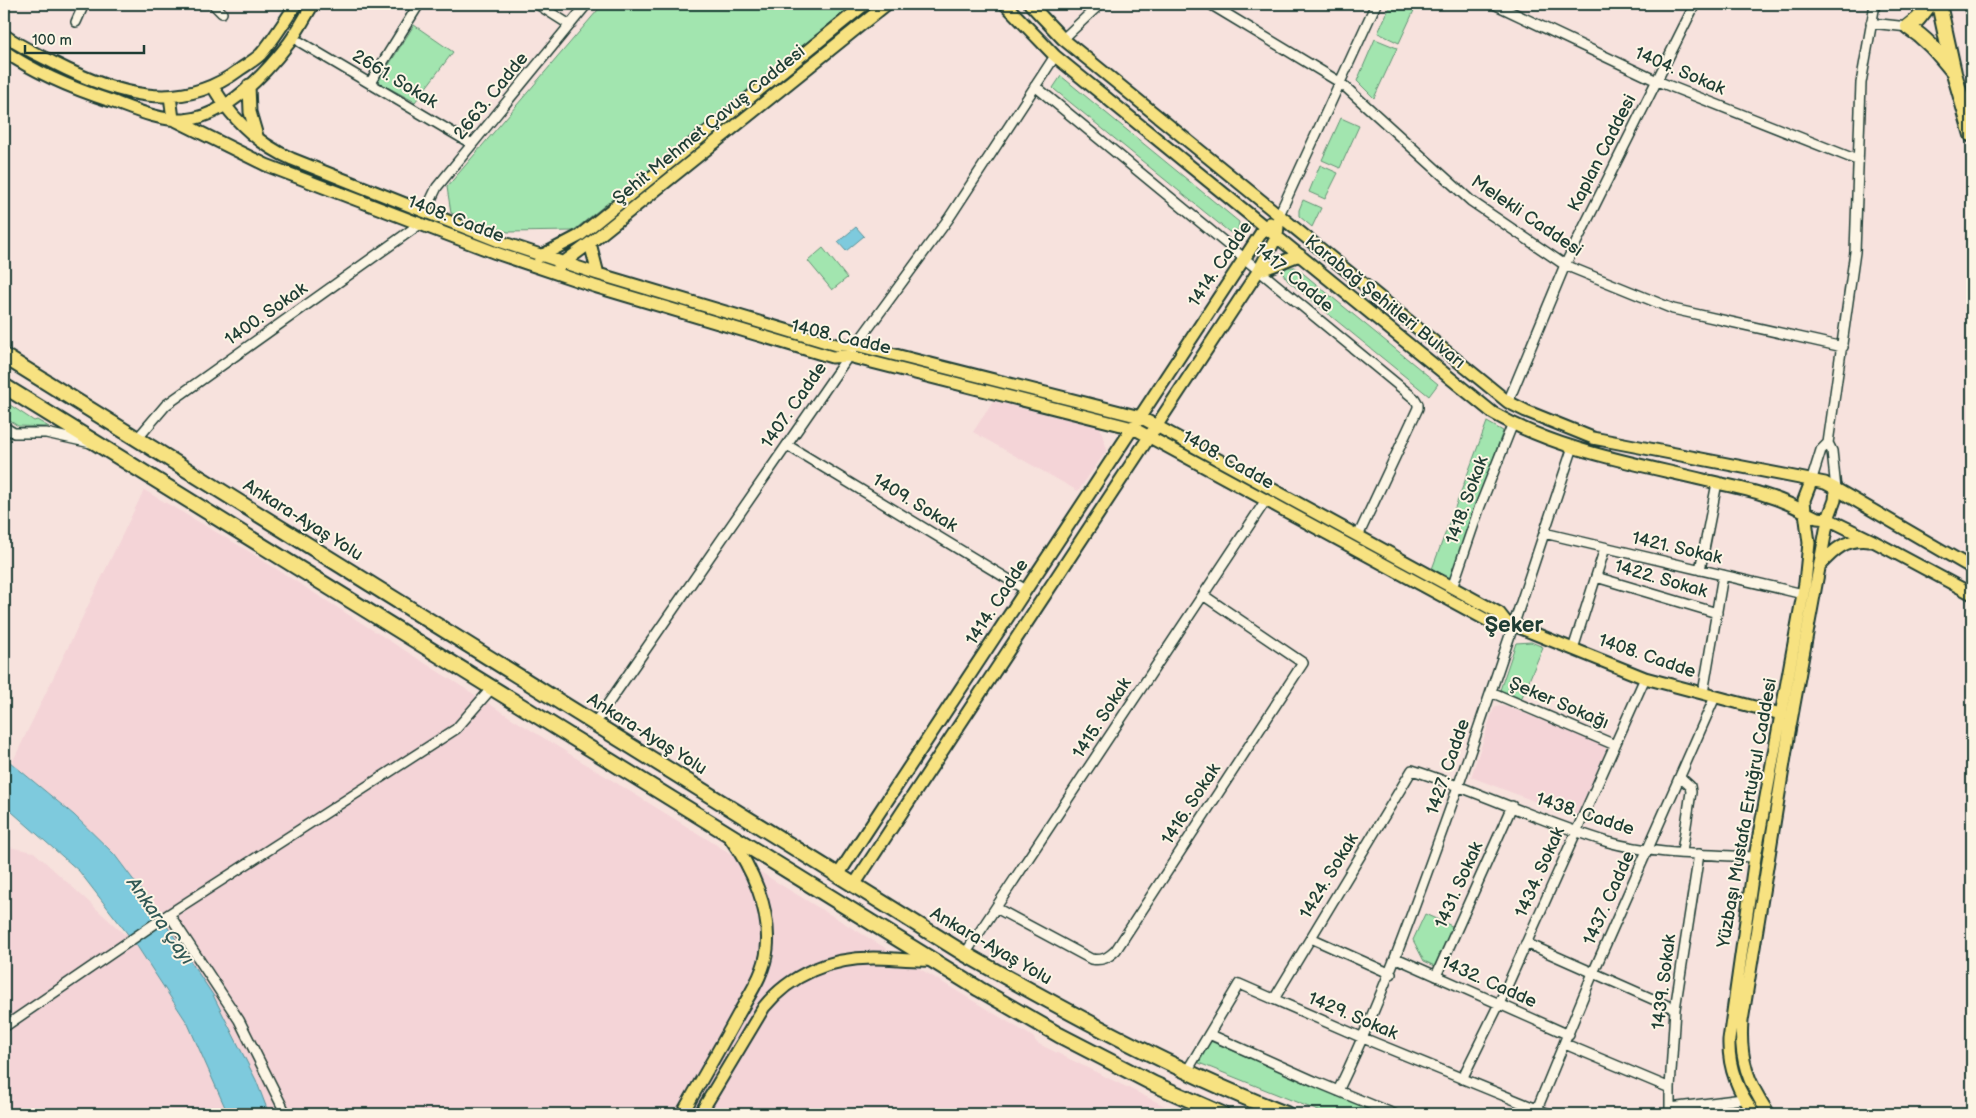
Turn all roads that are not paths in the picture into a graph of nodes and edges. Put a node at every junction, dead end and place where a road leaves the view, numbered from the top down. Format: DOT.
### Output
graph roads {
  1 [pos="84,4"];
  2 [pos="213,4"];
  3 [pos="296,4"];
  4 [pos="313,4"];
  5 [pos="419,4"];
  6 [pos="538,4"];
  7 [pos="587,4"];
  8 [pos="865,4"];
  9 [pos="887,4"];
  10 [pos="1005,4"];
  11 [pos="1030,4"];
  12 [pos="1100,4"];
  13 [pos="1210,4"];
  14 [pos="1376,4"];
  15 [pos="1494,4"];
  16 [pos="1695,4"];
  17 [pos="1876,4"];
  18 [pos="1930,4"];
  19 [pos="1939,4"];
  20 [pos="1972,4"];
  21 [pos="1225,8"];
  22 [pos="1972,8"];
  23 [pos="222,13"];
  24 [pos="76,22"];
  25 [pos="1871,23"];
  26 [pos="570,25"];
  27 [pos="1908,27"];
  28 [pos="4,35"];
  29 [pos="1063,39"];
  30 [pos="300,42"];
  31 [pos="4,52"];
  32 [pos="1056,56"];
  33 [pos="1954,73"];
  34 [pos="1657,81"];
  35 [pos="370,83"];
  36 [pos="1341,83"];
  37 [pos="249,85"];
  38 [pos="1035,86"];
  39 [pos="213,87"];
  40 [pos="170,96"];
  41 [pos="224,106"];
  42 [pos="173,120"];
  43 [pos="1972,135"];
  44 [pos="257,138"];
  45 [pos="472,144"];
  46 [pos="1857,160"];
  47 [pos="425,212"];
  48 [pos="1279,215"];
  49 [pos="420,224"];
  50 [pos="1265,227"];
  51 [pos="1277,236"];
  52 [pos="590,244"];
  53 [pos="1300,255"];
  54 [pos="543,256"];
  55 [pos="1245,258"];
  56 [pos="564,263"];
  57 [pos="528,264"];
  58 [pos="1565,265"];
  59 [pos="1259,270"];
  60 [pos="551,272"];
  61 [pos="598,274"];
  62 [pos="856,345"];
  63 [pos="1843,347"];
  64 [pos="4,356"];
  65 [pos="848,356"];
  66 [pos="4,386"];
  67 [pos="1508,402"];
  68 [pos="1140,417"];
  69 [pos="1513,423"];
  70 [pos="1156,426"];
  71 [pos="4,427"];
  72 [pos="1132,428"];
  73 [pos="1149,437"];
  74 [pos="137,439"];
  75 [pos="1828,443"];
  76 [pos="97,445"];
  77 [pos="787,445"];
  78 [pos="1573,447"];
  79 [pos="1811,482"];
  80 [pos="1718,483"];
  81 [pos="1836,489"];
  82 [pos="1266,500"];
  83 [pos="1805,512"];
  84 [pos="1828,519"];
  85 [pos="1544,534"];
  86 [pos="1358,536"];
  87 [pos="1875,542"];
  88 [pos="1605,548"];
  89 [pos="1820,565"];
  90 [pos="1972,568"];
  91 [pos="1700,570"];
  92 [pos="1723,575"];
  93 [pos="1596,577"];
  94 [pos="1452,588"];
  95 [pos="1026,590"];
  96 [pos="1803,594"];
  97 [pos="1972,594"];
  98 [pos="1203,595"];
  99 [pos="1717,612"];
  100 [pos="1510,624"];
  101 [pos="1573,649"];
  102 [pos="1645,678"];
  103 [pos="492,688"];
  104 [pos="1491,692"];
  105 [pos="1703,693"];
  106 [pos="1715,696"];
  107 [pos="1781,714"];
  108 [pos="594,724"];
  109 [pos="1615,745"];
  110 [pos="1412,770"];
  111 [pos="1680,777"];
  112 [pos="1459,785"];
  113 [pos="1512,806"];
  114 [pos="1576,831"];
  115 [pos="728,835"];
  116 [pos="1648,850"];
  117 [pos="1682,852"];
  118 [pos="1699,854"];
  119 [pos="1755,858"];
  120 [pos="1768,860"];
  121 [pos="838,875"];
  122 [pos="854,885"];
  123 [pos="996,908"];
  124 [pos="169,914"];
  125 [pos="1311,938"];
  126 [pos="1526,943"];
  127 [pos="965,954"];
  128 [pos="1396,958"];
  129 [pos="931,960"];
  130 [pos="1593,973"];
  131 [pos="1390,974"];
  132 [pos="1436,976"];
  133 [pos="1274,999"];
  134 [pos="1499,1004"];
  135 [pos="1675,1009"];
  136 [pos="4,1028"];
  137 [pos="1209,1034"];
  138 [pos="1569,1035"];
  139 [pos="1364,1038"];
  140 [pos="1565,1044"];
  141 [pos="1188,1071"];
  142 [pos="1462,1078"];
  143 [pos="1670,1088"];
  144 [pos="1338,1091"];
  145 [pos="1743,1099"];
  146 [pos="1536,1112"];
  147 [pos="1670,1112"];
  148 [pos="286,1114"];
  149 [pos="682,1114"];
  150 [pos="700,1114"];
  151 [pos="1222,1114"];
  152 [pos="1286,1114"];
  153 [pos="1394,1114"];
  154 [pos="1550,1114"];
  155 [pos="1755,1114"];
  156 [pos="1769,1114"];
  1 -- 24 [label="street"];
  2 -- 23 [label="street"];
  3 -- 39 [label="main road"];
  4 -- 37 [label="main road"];
  5 -- 35 [label="street"];
  6 -- 26 [label="street"];
  7 -- 26 [label="street, 2663. Cadde"];
  8 -- 54 [label="main road, Şehit Mehmet Çavuş Caddesi"];
  9 -- 52 [label="main road, Şehit Mehmet Çavuş Caddesi"];
  10 -- 32 [label="main road, Karabağ Şehitleri Bulvarı"];
  11 -- 29 [label="main road, Karabağ Şehitleri Bulvarı"];
  12 -- 29 [label="street"];
  13 -- 21 [label="street, Melekli Caddesi"];
  14 -- 36 [label="street"];
  15 -- 34 [label="street, 1404. Sokak"];
  16 -- 34 [label="street, Kaplan Caddesi"];
  17 -- 25 [label="street"];
  18 -- 27 [label="highway"];
  19 -- 33 [label="highway"];
  20 -- 22 [label="highway"];
  21 -- 36 [label="street, Melekli Caddesi"];
  25 -- 27 [label="street"];
  25 -- 46 [label="street"];
  26 -- 45 [label="street, 2663. Cadde"];
  27 -- 33 [label="highway"];
  28 -- 40 [label="main road"];
  29 -- 48 [label="main road, Karabağ Şehitleri Bulvarı"];
  30 -- 35 [label="street, 2661. Sokak"];
  31 -- 42 [label="main road"];
  32 -- 38 [label="street, 1407. Cadde"];
  32 -- 50 [label="main road, Karabağ Şehitleri Bulvarı"];
  33 -- 43 [label="highway"];
  34 -- 46 [label="street, 1404. Sokak"];
  34 -- 58 [label="street, Kaplan Caddesi"];
  35 -- 45 [label="street, 2661. Sokak"];
  36 -- 48 [label="street"];
  36 -- 58 [label="street, Melekli Caddesi"];
  37 -- 41 [label="main road"];
  37 -- 44 [label="main road"];
  38 -- 55 [label="street, 1417. Cadde"];
  38 -- 62 [label="street, 1407. Cadde"];
  39 -- 40 [label="main road"];
  39 -- 41 [label="main road, 1408. Cadde"];
  40 -- 42 [label="main road"];
  41 -- 42 [label="main road"];
  41 -- 44 [label="main road, 1408. Cadde"];
  42 -- 49 [label="main road, 1408. Cadde"];
  44 -- 47 [label="main road, 1408. Cadde"];
  45 -- 47 [label="street, 2663. Cadde"];
  46 -- 63 [label="street"];
  47 -- 49 [label="main road"];
  47 -- 54 [label="main road, 1408. Cadde"];
  48 -- 50 [label="main road, 1414. Cadde"];
  48 -- 51 [label="main road, 1414. Cadde"];
  48 -- 67 [label="main road, Karabağ Şehitleri Bulvarı"];
  49 -- 57 [label="main road, 1408. Cadde"];
  49 -- 74 [label="street, 1400. Sokak"];
  50 -- 51 [label="main road, Karabağ Şehitleri Bulvarı"];
  50 -- 55 [label="main road, 1414. Cadde"];
  51 -- 53 [label="main road, Karabağ Şehitleri Bulvarı"];
  51 -- 59 [label="main road, 1414. Cadde"];
  52 -- 56 [label="main road, Şehit Mehmet Çavuş Caddesi"];
  52 -- 61 [label="main road"];
  53 -- 59 [label="main road"];
  53 -- 69 [label="main road, Karabağ Şehitleri Bulvarı"];
  54 -- 56 [label="main road, 1408. Cadde"];
  54 -- 57 [label="main road, Şehit Mehmet Çavuş Caddesi"];
  55 -- 59 [label="street, 1417. Cadde"];
  55 -- 68 [label="main road, 1414. Cadde"];
  56 -- 60 [label="main road, Şehit Mehmet Çavuş Caddesi"];
  56 -- 61 [label="main road, 1408. Cadde"];
  57 -- 60 [label="main road, 1408. Cadde"];
  58 -- 63 [label="street, Melekli Caddesi"];
  58 -- 67 [label="street, Kaplan Caddesi"];
  59 -- 70 [label="main road, 1414. Cadde"];
  59 -- 86 [label="street, 1417. Cadde"];
  60 -- 65 [label="main road, 1408. Cadde"];
  61 -- 62 [label="main road, 1408. Cadde"];
  62 -- 65 [label="street, 1407. Cadde"];
  62 -- 68 [label="main road, 1408. Cadde"];
  63 -- 75 [label="street"];
  64 -- 74 [label="highway, Ankara-Ayaş Yolu"];
  65 -- 72 [label="main road, 1408. Cadde"];
  65 -- 77 [label="street, 1407. Cadde"];
  66 -- 76 [label="highway"];
  67 -- 79 [label="main road, Karabağ Şehitleri Bulvarı"];
  68 -- 70 [label="main road, 1408. Cadde"];
  68 -- 72 [label="main road, 1414. Cadde"];
  69 -- 78 [label="main road, Karabağ Şehitleri Bulvarı"];
  69 -- 94 [label="street, 1418. Sokak"];
  70 -- 73 [label="main road, 1414. Cadde"];
  70 -- 86 [label="main road, 1408. Cadde"];
  71 -- 76 [label="street"];
  72 -- 73 [label="main road, 1408. Cadde"];
  72 -- 95 [label="main road, 1414. Cadde"];
  73 -- 82 [label="main road, 1408. Cadde"];
  73 -- 122 [label="main road, 1414. Cadde"];
  74 -- 108 [label="highway, Ankara-Ayaş Yolu"];
  75 -- 79 [label="street"];
  75 -- 81 [label="street"];
  76 -- 103 [label="highway"];
  77 -- 95 [label="street, 1409. Sokak"];
  77 -- 108 [label="street, 1407. Cadde"];
  78 -- 80 [label="main road, Karabağ Şehitleri Bulvarı"];
  78 -- 85 [label="street, 1427. Cadde"];
  79 -- 81 [label="main road, Karabağ Şehitleri Bulvarı"];
  79 -- 83 [label="main road"];
  80 -- 83 [label="main road, Karabağ Şehitleri Bulvarı"];
  80 -- 91 [label="street"];
  81 -- 84 [label="main road"];
  81 -- 90 [label="main road, Karabağ Şehitleri Bulvarı"];
  82 -- 98 [label="street, 1415. Sokak"];
  82 -- 100 [label="main road, 1408. Cadde"];
  83 -- 84 [label="main road, Karabağ Şehitleri Bulvarı"];
  83 -- 96 [label="main road, Yüzbaşı Mustafa Ertuğrul Caddesi"];
  84 -- 87 [label="main road, Karabağ Şehitleri Bulvarı"];
  84 -- 89 [label="main road, Yüzbaşı Mustafa Ertuğrul Caddesi"];
  85 -- 88 [label="street, 1421. Sokak"];
  85 -- 100 [label="street, 1427. Cadde"];
  86 -- 94 [label="main road, 1408. Cadde"];
  87 -- 89 [label="main road"];
  87 -- 97 [label="main road, Karabağ Şehitleri Bulvarı"];
  88 -- 91 [label="street, 1421. Sokak"];
  88 -- 93 [label="street"];
  89 -- 120 [label="main road, Yüzbaşı Mustafa Ertuğrul Caddesi"];
  91 -- 92 [label="street, 1421. Sokak"];
  92 -- 96 [label="street, 1421. Sokak"];
  92 -- 99 [label="street"];
  93 -- 99 [label="street, 1422. Sokak"];
  93 -- 101 [label="street"];
  94 -- 100 [label="main road, 1408. Cadde"];
  95 -- 121 [label="main road, 1414. Cadde"];
  96 -- 107 [label="main road, Yüzbaşı Mustafa Ertuğrul Caddesi"];
  98 -- 123 [label="street, 1415. Sokak"];
  98 -- 123 [label="street, 1416. Sokak"];
  99 -- 105 [label="street"];
  100 -- 101 [label="main road, 1408. Cadde"];
  100 -- 104 [label="street, 1427. Cadde"];
  101 -- 102 [label="main road, 1408. Cadde"];
  102 -- 105 [label="main road, 1408. Cadde"];
  102 -- 109 [label="street, 1434. Sokak"];
  103 -- 115 [label="highway"];
  103 -- 124 [label="street"];
  104 -- 109 [label="street, Şeker Sokağı"];
  104 -- 112 [label="street, 1427. Cadde"];
  105 -- 106 [label="main road, 1408. Cadde"];
  106 -- 107 [label="main road, 1408. Cadde"];
  106 -- 111 [label="street, 1437. Cadde"];
  107 -- 119 [label="main road, Yüzbaşı Mustafa Ertuğrul Caddesi"];
  108 -- 121 [label="highway, Ankara-Ayaş Yolu"];
  109 -- 114 [label="street, 1434. Sokak"];
  110 -- 112 [label="street, 1438. Cadde"];
  110 -- 125 [label="street, 1424. Sokak"];
  111 -- 116 [label="street, 1437. Cadde"];
  111 -- 117 [label="street"];
  112 -- 113 [label="street, 1438. Cadde"];
  112 -- 128 [label="street, 1427. Cadde"];
  113 -- 114 [label="street, 1438. Cadde"];
  113 -- 132 [label="street, 1431. Sokak"];
  114 -- 116 [label="street, 1438. Cadde"];
  114 -- 126 [label="street, 1434. Sokak"];
  115 -- 129 [label="highway"];
  115 -- 149 [label="main road"];
  116 -- 117 [label="street, 1438. Cadde"];
  116 -- 130 [label="street, 1437. Cadde"];
  117 -- 118 [label="street, 1438. Cadde"];
  118 -- 119 [label="street, 1438. Cadde"];
  118 -- 135 [label="street, 1439. Sokak"];
  119 -- 120 [label="main road"];
  119 -- 145 [label="main road, Yüzbaşı Mustafa Ertuğrul Caddesi"];
  120 -- 156 [label="main road, Yüzbaşı Mustafa Ertuğrul Caddesi"];
  121 -- 122 [label="highway, Ankara-Ayaş Yolu"];
  122 -- 127 [label="highway, Ankara-Ayaş Yolu"];
  123 -- 127 [label="street, 1415. Sokak"];
  124 -- 136 [label="street"];
  124 -- 148 [label="street"];
  125 -- 131 [label="street"];
  125 -- 133 [label="street, 1424. Sokak"];
  126 -- 130 [label="street"];
  126 -- 134 [label="street, 1434. Sokak"];
  127 -- 141 [label="highway, Ankara-Ayaş Yolu"];
  128 -- 131 [label="street, 1427. Cadde"];
  128 -- 132 [label="street, 1432. Cadde"];
  129 -- 150 [label="main road"];
  129 -- 151 [label="highway"];
  130 -- 135 [label="street"];
  130 -- 138 [label="street, 1437. Cadde"];
  131 -- 139 [label="street, 1427. Cadde"];
  132 -- 134 [label="street, 1432. Cadde"];
  133 -- 137 [label="street, 1429. Sokak"];
  133 -- 139 [label="street, 1429. Sokak"];
  134 -- 138 [label="street, 1432. Cadde"];
  134 -- 142 [label="street, 1434. Sokak"];
  135 -- 143 [label="street, 1439. Sokak"];
  137 -- 141 [label="street, 1429. Sokak"];
  137 -- 144 [label="street"];
  138 -- 140 [label="street, 1437. Cadde"];
  139 -- 142 [label="street, 1429. Sokak"];
  139 -- 144 [label="street, 1427. Cadde"];
  140 -- 143 [label="street"];
  140 -- 146 [label="street, 1437. Cadde"];
  141 -- 152 [label="highway, Ankara-Ayaş Yolu"];
  142 -- 146 [label="street, 1429. Sokak"];
  143 -- 147 [label="street, 1439. Sokak"];
  144 -- 153 [label="street"];
  145 -- 147 [label="street"];
  145 -- 155 [label="main road, Yüzbaşı Mustafa Ertuğrul Caddesi"];
  146 -- 154 [label="street, 1429. Sokak"];
}
